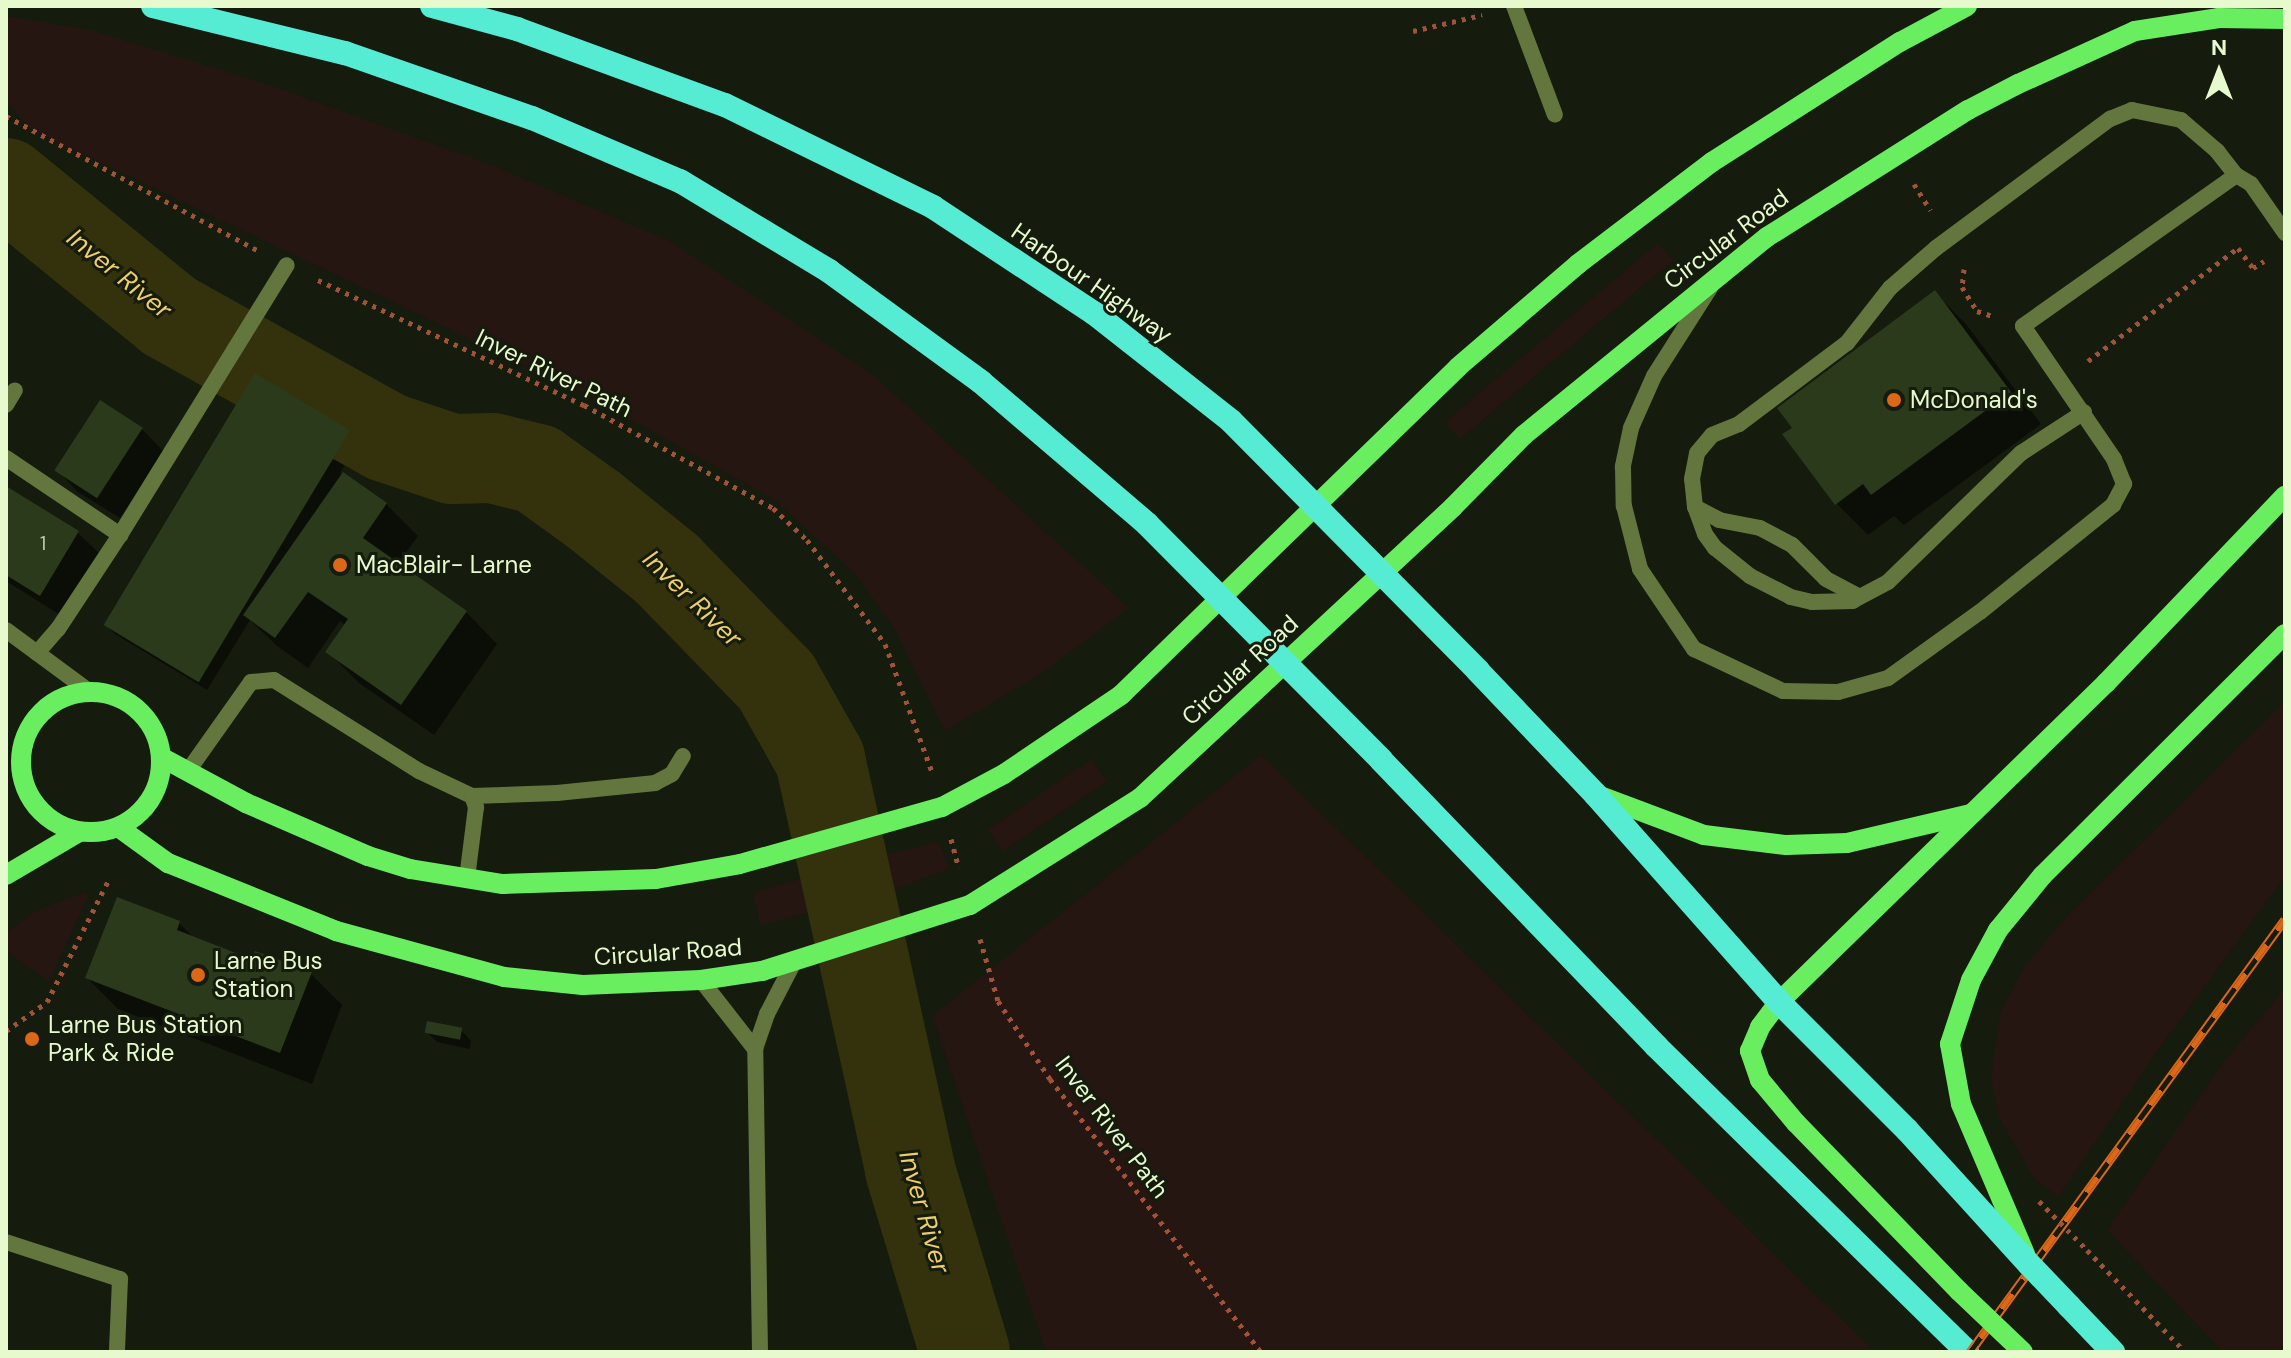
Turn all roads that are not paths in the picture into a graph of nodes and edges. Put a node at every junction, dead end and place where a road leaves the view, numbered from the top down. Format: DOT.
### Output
graph roads {
  1 [pos="153,6"];
  2 [pos="432,6"];
  3 [pos="1967,6"];
  4 [pos="1514,7"];
  5 [pos="2285,19"];
  6 [pos="1555,115"];
  7 [pos="2236,175"];
  8 [pos="2285,233"];
  9 [pos="287,265"];
  10 [pos="1720,273"];
  11 [pos="2084,412"];
  12 [pos="6,458"];
  13 [pos="2285,496"];
  14 [pos="1695,507"];
  15 [pos="120,535"];
  16 [pos="1860,597"];
  17 [pos="6,630"];
  18 [pos="2285,634"];
  19 [pos="37,653"];
  20 [pos="90,692"];
  21 [pos="683,756"];
  22 [pos="161,757"];
  23 [pos="20,758"];
  24 [pos="188,771"];
  25 [pos="6,777"];
  26 [pos="1595,794"];
  27 [pos="472,796"];
  28 [pos="1972,814"];
  29 [pos="118,827"];
  30 [pos="79,832"];
  31 [pos="6,875"];
  32 [pos="467,878"];
  33 [pos="798,959"];
  34 [pos="701,980"];
  35 [pos="1779,1002"];
  36 [pos="755,1049"];
  37 [pos="6,1242"];
  38 [pos="2029,1264"];
  39 [pos="117,1352"];
  40 [pos="760,1352"];
  41 [pos="1967,1352"];
  42 [pos="2023,1352"];
  43 [pos="2113,1352"];
  1 -- 41 [label="highway, bridge"];
  2 -- 26 [label="highway, Harbour Highway, bridge"];
  3 -- 32 [label="main road"];
  4 -- 6 [label="street"];
  5 -- 10 [label="main road, Circular Road"];
  7 -- 8 [label="street"];
  7 -- 11 [label="street"];
  7 -- 14 [label="street"];
  9 -- 15 [label="street"];
  10 -- 11 [label="street"];
  10 -- 33 [label="main road, Circular Road"];
  11 -- 16 [label="street"];
  12 -- 15 [label="street"];
  13 -- 28 [label="main road"];
  14 -- 16 [label="street"];
  14 -- 16 [label="street"];
  15 -- 19 [label="street"];
  17 -- 19 [label="street"];
  18 -- 38 [label="main road"];
  19 -- 20 [label="street"];
  20 -- 22 [label="main road"];
  20 -- 23 [label="main road"];
  21 -- 27 [label="street"];
  22 -- 24 [label="main road"];
  22 -- 29 [label="main road"];
  23 -- 25 [label="main road"];
  23 -- 30 [label="main road"];
  24 -- 27 [label="street"];
  24 -- 32 [label="main road"];
  26 -- 28 [label="main road"];
  26 -- 35 [label="highway, Harbour Highway"];
  27 -- 32 [label="street"];
  28 -- 35 [label="main road"];
  29 -- 30 [label="main road"];
  29 -- 34 [label="main road, Circular Road"];
  30 -- 31 [label="main road"];
  33 -- 34 [label="main road, Circular Road"];
  33 -- 36 [label="street"];
  34 -- 36 [label="street"];
  35 -- 38 [label="highway, Harbour Highway"];
  35 -- 42 [label="main road, bridge"];
  36 -- 40 [label="street"];
  37 -- 39 [label="street"];
  38 -- 43 [label="highway, Harbour Highway, bridge"];
}
